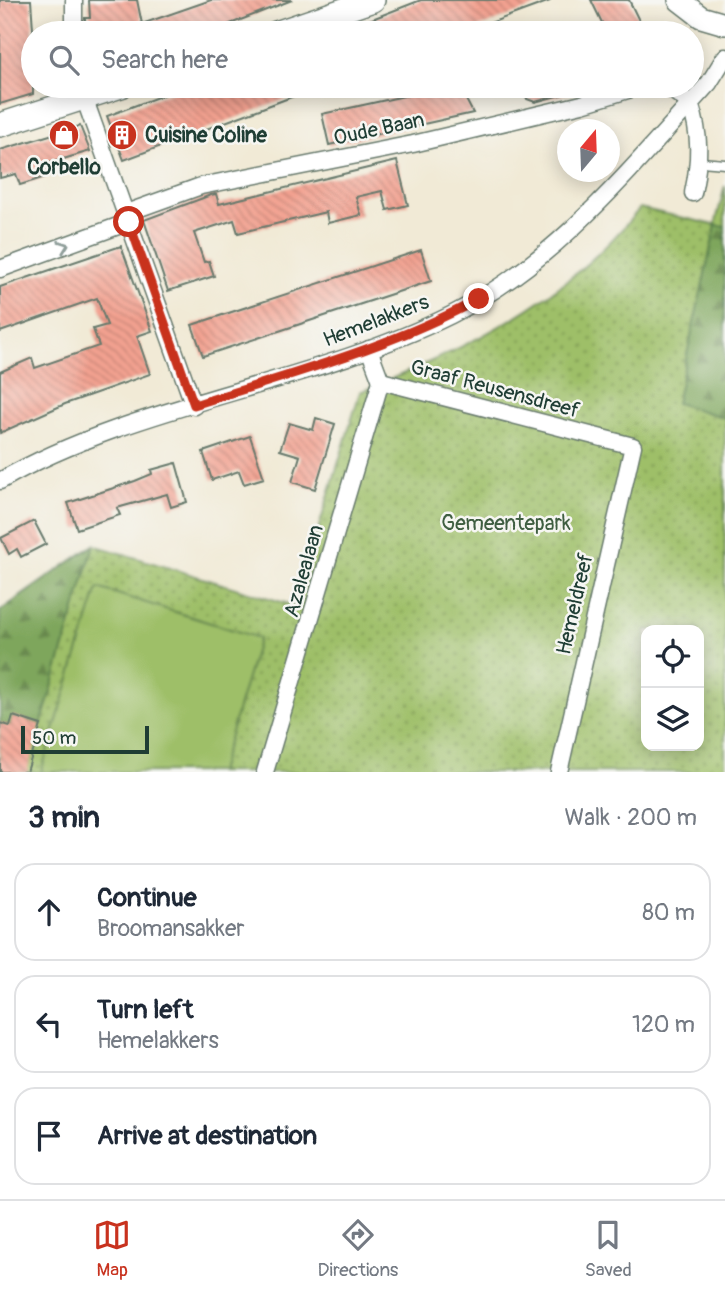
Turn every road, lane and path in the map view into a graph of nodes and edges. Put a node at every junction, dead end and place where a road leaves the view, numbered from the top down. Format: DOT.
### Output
graph roads {
  1 [pos="74,0"];
  2 [pos="373,0"];
  3 [pos="679,0"];
  4 [pos="74,21"];
  5 [pos="311,21"];
  6 [pos="725,24"];
  7 [pos="725,57"];
  8 [pos="704,88"];
  9 [pos="66,98"];
  10 [pos="83,98"];
  11 [pos="602,98"];
  12 [pos="683,98"];
  13 [pos="695,98"];
  14 [pos="690,103"];
  15 [pos="0,125"];
  16 [pos="701,162"];
  17 [pos="725,164"];
  18 [pos="693,193"];
  19 [pos="127,217"];
  20 [pos="0,269"];
  21 [pos="369,349"];
  22 [pos="381,381"];
  23 [pos="194,405"];
  24 [pos="633,446"];
  25 [pos="0,481"];
  26 [pos="265,772"];
  27 [pos="559,772"];
  1 -- 4 [label="street"];
  2 -- 5 [label="main road"];
  3 -- 6 [label="main road"];
  7 -- 8 [label="street, Hemelakkers"];
  9 -- 15 [label="main road"];
  10 -- 19 [label="street"];
  11 -- 19 [label="street, Oude Baan"];
  12 -- 14 [label="street"];
  13 -- 14 [label="street, Hemelakkers"];
  14 -- 16 [label="street"];
  14 -- 21 [label="street, Hemelakkers"];
  16 -- 17 [label="lane"];
  16 -- 18 [label="street"];
  20 -- 19 [label="street, Oude Baan, one-way"];
  19 -- 23 [label="street"];
  21 -- 22 [label="street, Graaf Reusensdreef"];
  21 -- 23 [label="street, Hemelakkers"];
  22 -- 24 [label="street, Graaf Reusensdreef"];
  22 -- 26 [label="street, Azalealaan"];
  23 -- 25 [label="street, Hemelakkers"];
  24 -- 27 [label="street, Hemeldreef"];
}
